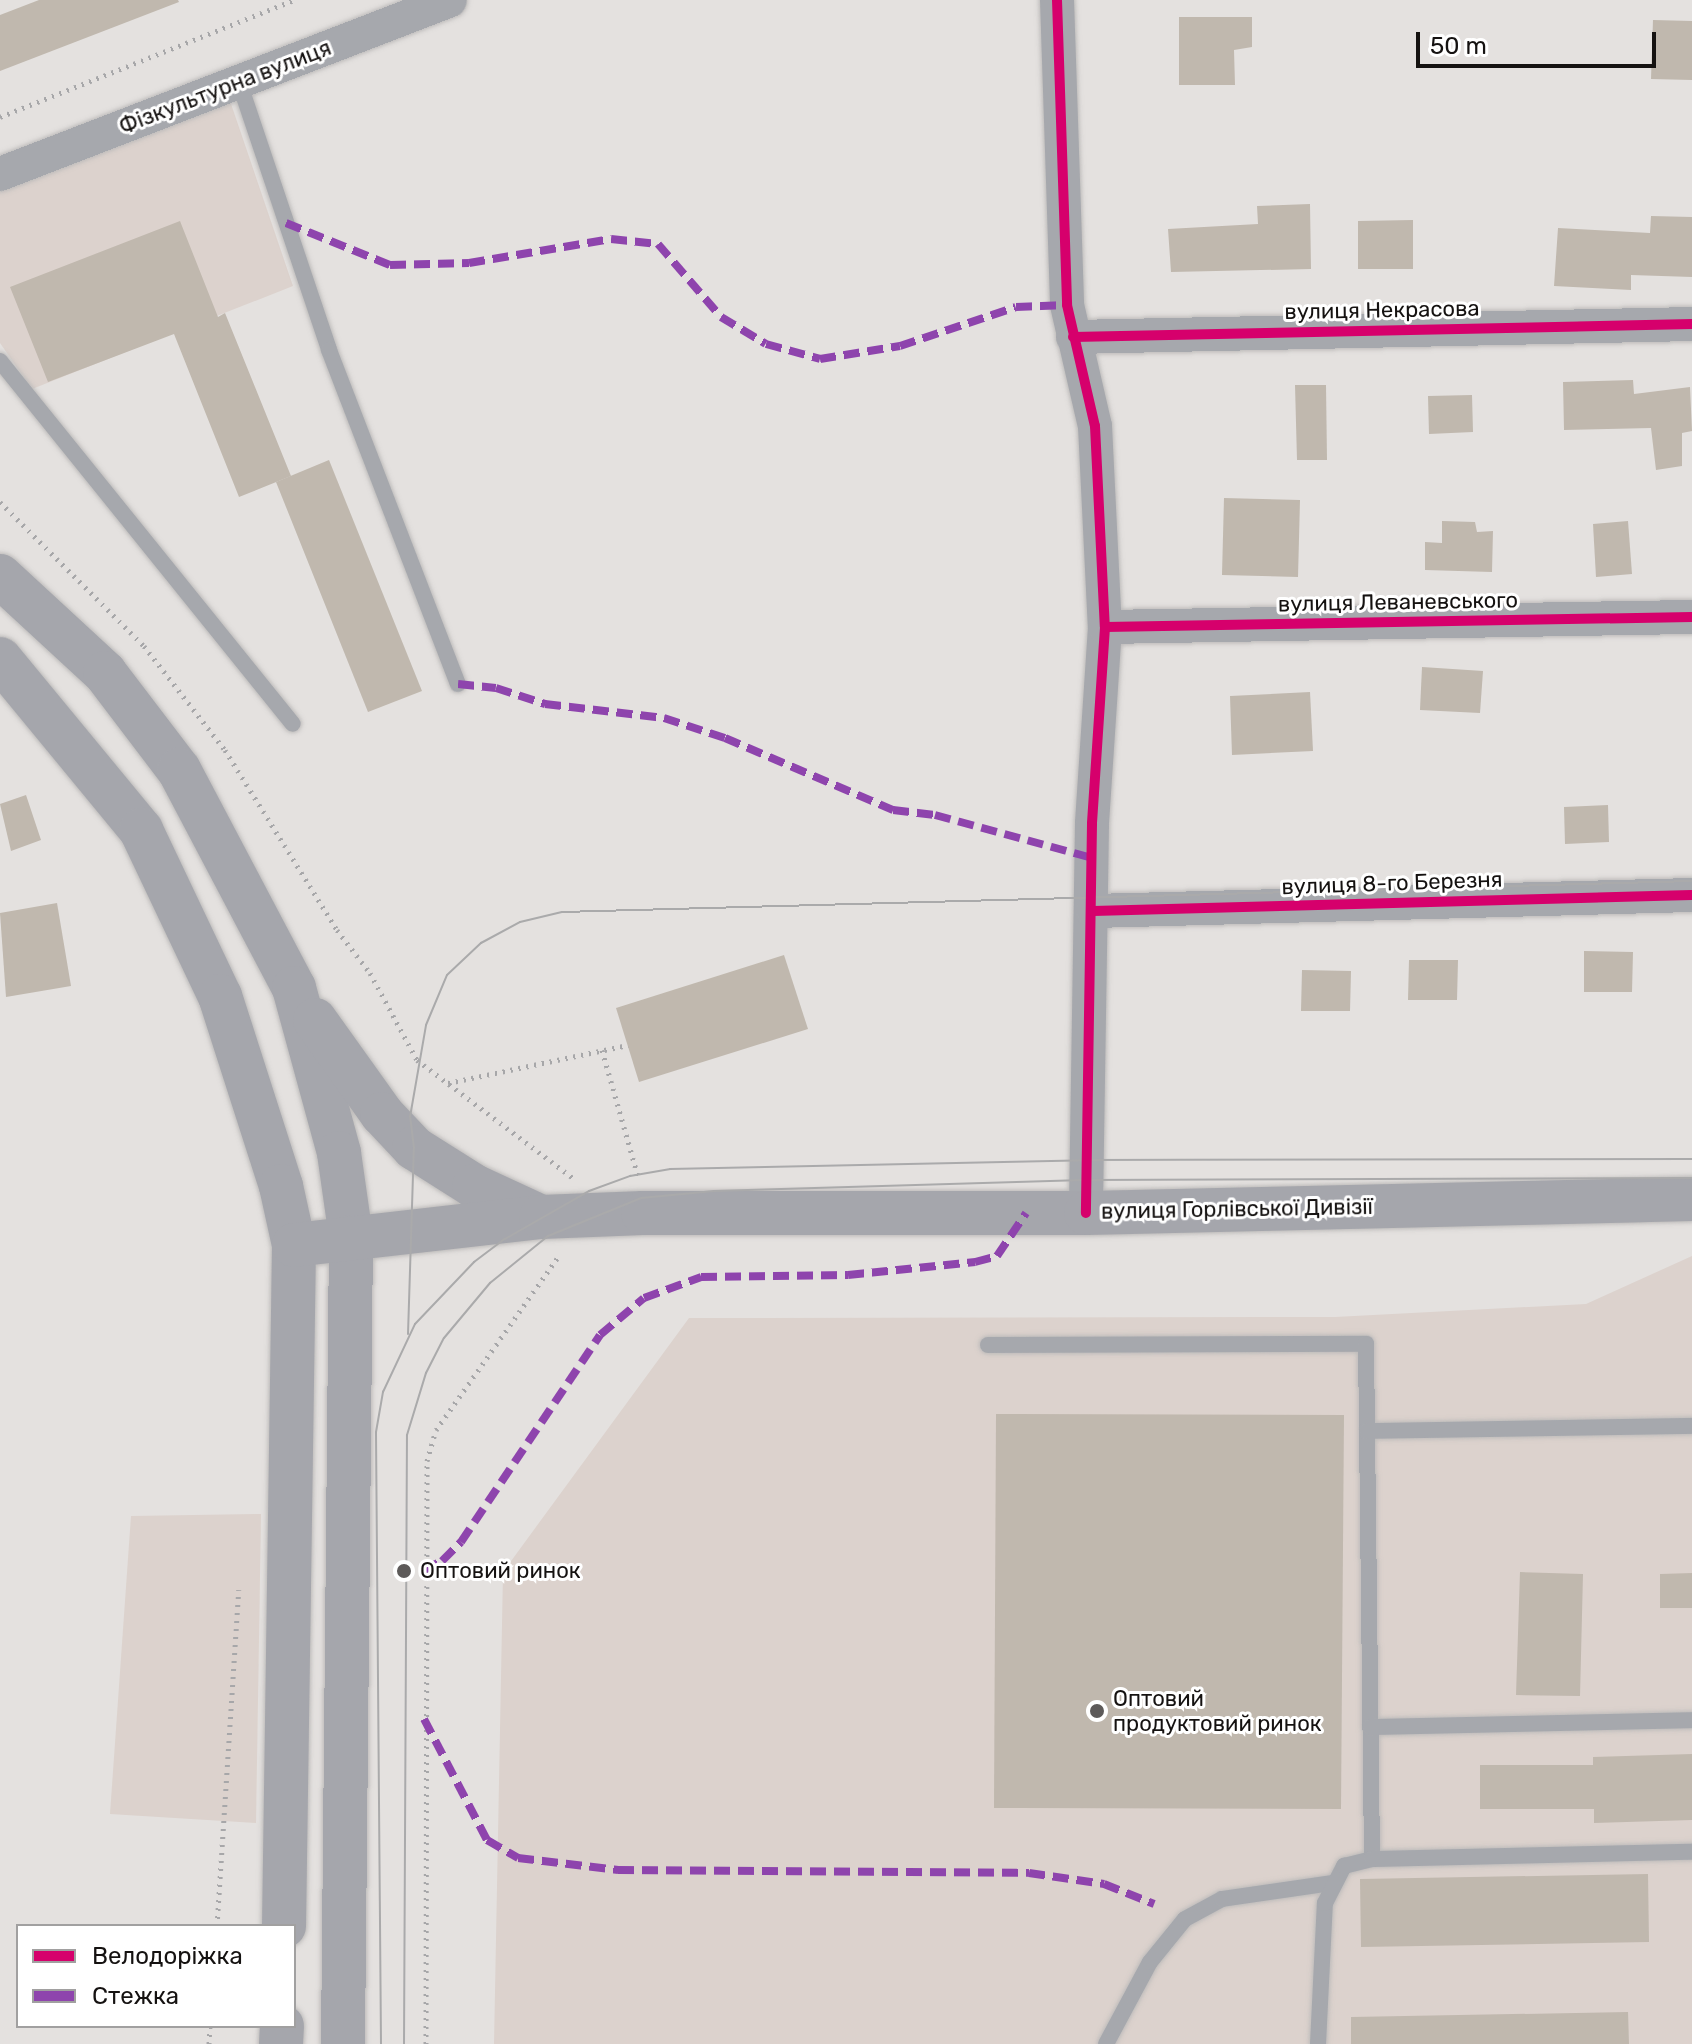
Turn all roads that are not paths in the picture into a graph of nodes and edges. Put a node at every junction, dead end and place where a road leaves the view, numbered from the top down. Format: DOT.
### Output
graph roads {
  1 [pos="450,0"];
  2 [pos="1057,0"];
  3 [pos="239,82"];
  4 [pos="0,174"];
  5 [pos="1692,324"];
  6 [pos="1073,337"];
  7 [pos="0,361"];
  8 [pos="0,576"];
  9 [pos="1692,617"];
  10 [pos="1105,627"];
  11 [pos="0,659"];
  12 [pos="458,684"];
  13 [pos="293,724"];
  14 [pos="1692,895"];
  15 [pos="1093,911"];
  16 [pos="294,988"];
  17 [pos="1692,1199"];
  18 [pos="1086,1213"];
  19 [pos="541,1217"];
  20 [pos="351,1237"];
  21 [pos="294,1245"];
  22 [pos="988,1345"];
  23 [pos="1692,1426"];
  24 [pos="1367,1431"];
  25 [pos="1692,1720"];
  26 [pos="1370,1727"];
  27 [pos="1692,1852"];
  28 [pos="1372,1859"];
  29 [pos="1332,1883"];
  30 [pos="284,1924"];
  31 [pos="343,2044"];
  32 [pos="1106,2044"];
  33 [pos="1318,2044"];
  1 -- 3 [label="street, Фізкультурна вулиця"];
  2 -- 6 [label="street"];
  3 -- 4 [label="street, Фізкультурна вулиця"];
  3 -- 12 [label="lane"];
  5 -- 6 [label="street, вулиця Некрасова"];
  6 -- 10 [label="street"];
  7 -- 13 [label="lane"];
  8 -- 16 [label="main road"];
  9 -- 10 [label="street, вулиця Леваневського"];
  10 -- 15 [label="street"];
  11 -- 21 [label="main road"];
  14 -- 15 [label="street, вулиця 8-го Березня"];
  15 -- 18 [label="street"];
  16 -- 19 [label="main road"];
  16 -- 20 [label="main road"];
  17 -- 18 [label="main road, вулиця Горлівської Дивізії"];
  18 -- 19 [label="main road, вулиця Горлівської Дивізії"];
  19 -- 20 [label="main road, вулиця Горлівської Дивізії"];
  20 -- 21 [label="main road, вулиця Горлівської Дивізії"];
  20 -- 31 [label="main road"];
  21 -- 30 [label="main road"];
  22 -- 24 [label="lane"];
  23 -- 24 [label="lane"];
  24 -- 26 [label="lane"];
  25 -- 26 [label="lane"];
  26 -- 28 [label="lane"];
  27 -- 28 [label="lane"];
  28 -- 29 [label="lane"];
  29 -- 32 [label="lane"];
  29 -- 33 [label="lane"];
}
